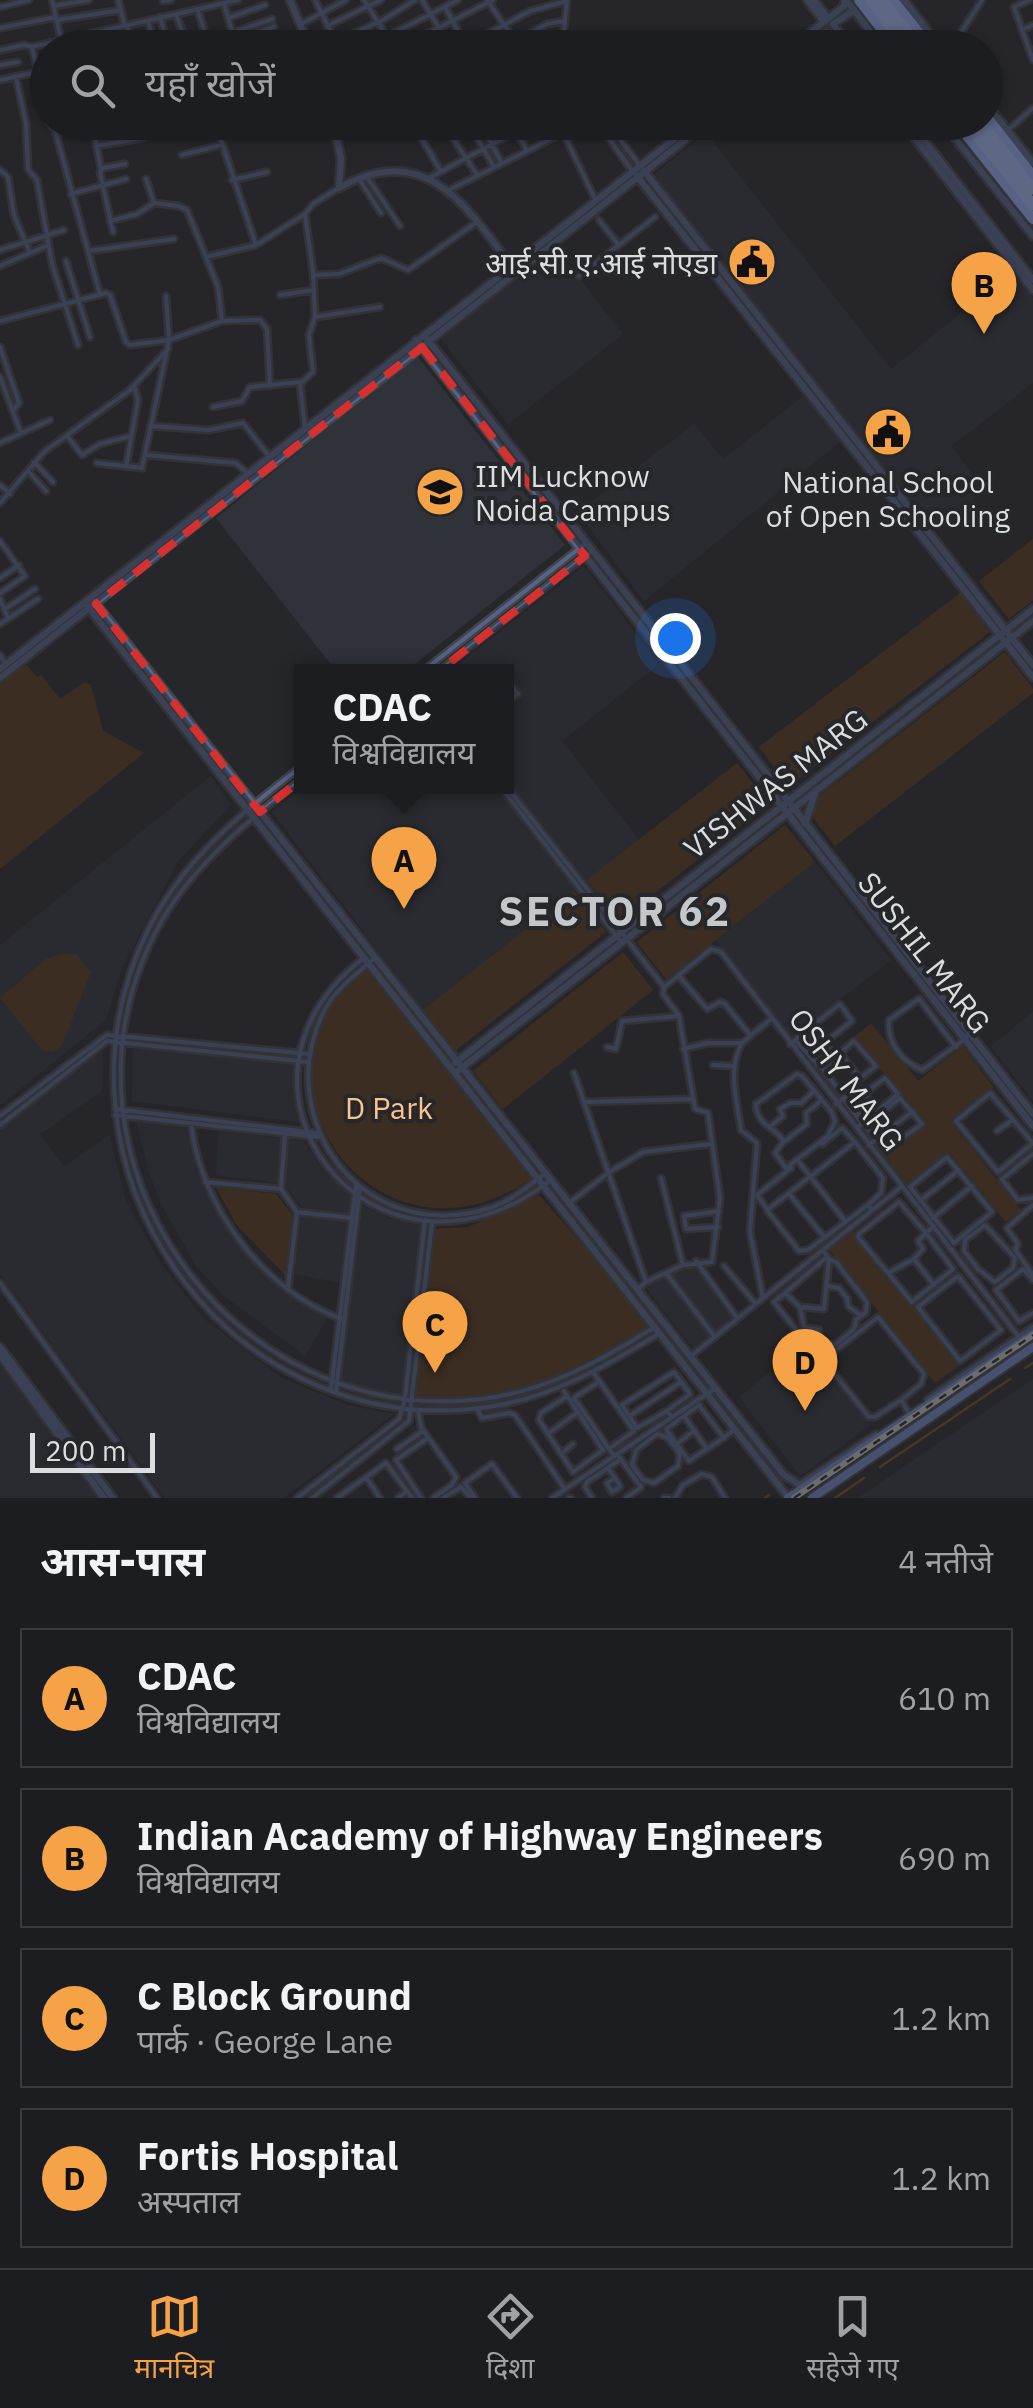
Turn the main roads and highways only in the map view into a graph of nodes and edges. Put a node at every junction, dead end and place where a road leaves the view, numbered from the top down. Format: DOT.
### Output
graph roads {
  1 [pos="871,0"];
  2 [pos="882,0"];
  3 [pos="893,0"];
  4 [pos="857,6"];
  5 [pos="879,30"];
  6 [pos="893,30"];
  7 [pos="906,30"];
  8 [pos="917,30"];
  9 [pos="1003,138"];
  10 [pos="964,140"];
  11 [pos="981,140"];
  12 [pos="994,140"];
  13 [pos="1033,176"];
  14 [pos="1033,189"];
  15 [pos="1033,205"];
  16 [pos="1033,219"];
  17 [pos="1033,1331"];
  18 [pos="1033,1347"];
  19 [pos="932,1402"];
  20 [pos="922,1408"];
  21 [pos="939,1411"];
  22 [pos="928,1418"];
  23 [pos="787,1496"];
  24 [pos="812,1498"];
  1 -- 6 [label="highway"];
  2 -- 7 [label="highway"];
  3 -- 8 [label="highway"];
  4 -- 5 [label="highway"];
  9 -- 13 [label="highway"];
  10 -- 16 [label="highway"];
  11 -- 15 [label="highway"];
  12 -- 14 [label="highway"];
  17 -- 19 [label="main road"];
  18 -- 21 [label="main road"];
  19 -- 20 [label="main road"];
  19 -- 21 [label="main road"];
  20 -- 22 [label="main road"];
  20 -- 23 [label="main road"];
  21 -- 22 [label="main road"];
  22 -- 24 [label="main road"];
}
